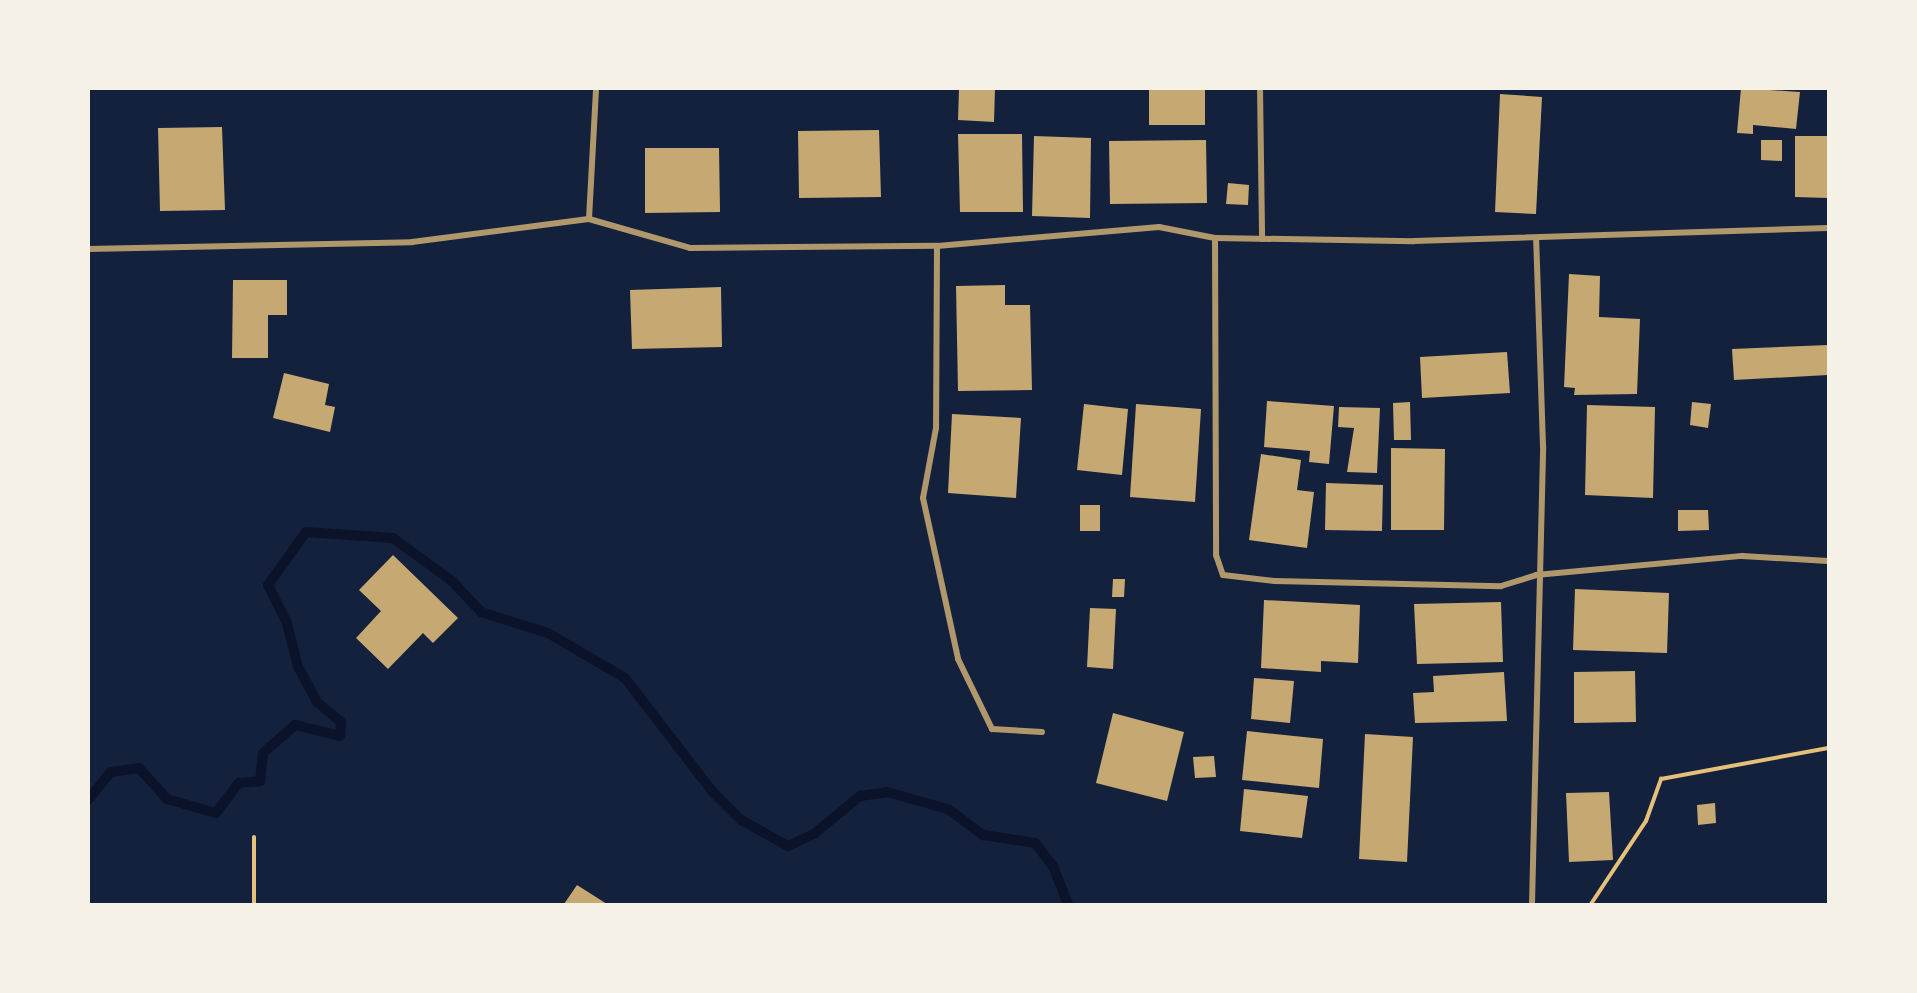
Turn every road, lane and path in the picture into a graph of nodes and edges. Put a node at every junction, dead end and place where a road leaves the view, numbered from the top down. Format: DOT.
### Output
graph roads {
  1 [pos="596,88"];
  2 [pos="1260,88"];
  3 [pos="589,219"];
  4 [pos="1828,228"];
  5 [pos="1215,238"];
  6 [pos="1536,238"];
  7 [pos="1262,239"];
  8 [pos="937,246"];
  9 [pos="88,249"];
  10 [pos="1828,561"];
  11 [pos="1536,575"];
  12 [pos="1042,732"];
  13 [pos="1828,748"];
  14 [pos="254,837"];
  15 [pos="254,904"];
  16 [pos="1533,904"];
  17 [pos="1591,904"];
  1 -- 3 [label="street"];
  2 -- 7 [label="street"];
  3 -- 8 [label="street"];
  3 -- 9 [label="street"];
  4 -- 6 [label="street"];
  5 -- 7 [label="street"];
  5 -- 8 [label="street"];
  5 -- 11 [label="street"];
  6 -- 7 [label="street"];
  6 -- 11 [label="street"];
  8 -- 12 [label="street"];
  10 -- 11 [label="street"];
  11 -- 16 [label="street"];
  13 -- 17 [label="path"];
  14 -- 15 [label="path"];
}
